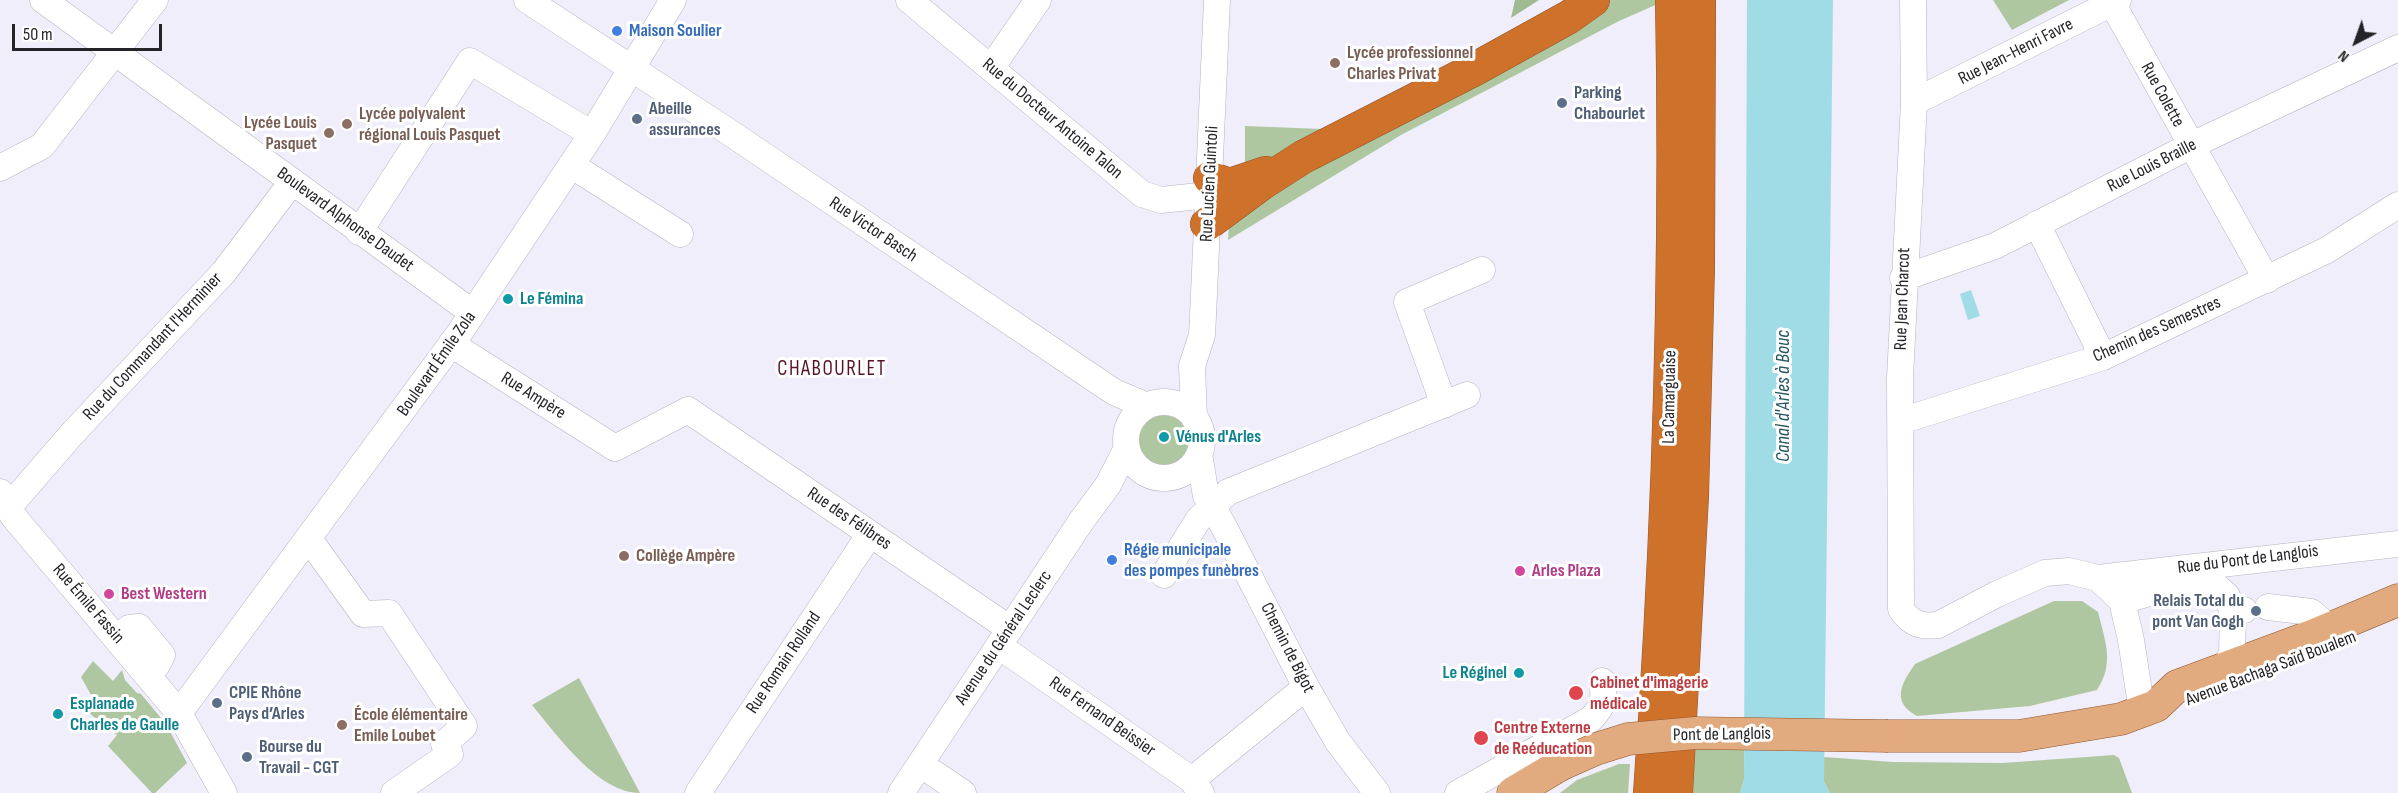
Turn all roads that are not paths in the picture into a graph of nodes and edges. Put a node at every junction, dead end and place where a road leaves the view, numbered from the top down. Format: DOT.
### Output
graph roads {
  1 [pos="43,0"];
  2 [pos="155,0"];
  3 [pos="527,0"];
  4 [pos="673,0"];
  5 [pos="909,0"];
  6 [pos="1038,0"];
  7 [pos="1217,0"];
  8 [pos="1593,0"];
  9 [pos="1672,0"];
  10 [pos="1699,0"];
  11 [pos="1913,0"];
  12 [pos="2115,2"];
  13 [pos="2398,48"];
  14 [pos="116,53"];
  15 [pos="632,68"];
  16 [pos="990,68"];
  17 [pos="1914,102"];
  18 [pos="592,134"];
  19 [pos="2190,146"];
  20 [pos="1304,157"];
  21 [pos="571,165"];
  22 [pos="0,168"];
  23 [pos="292,182"];
  24 [pos="1209,199"];
  25 [pos="2398,205"];
  26 [pos="2037,224"];
  27 [pos="360,232"];
  28 [pos="680,234"];
  29 [pos="1482,270"];
  30 [pos="1903,278"];
  31 [pos="2267,280"];
  32 [pos="473,313"];
  33 [pos="451,344"];
  34 [pos="2103,357"];
  35 [pos="497,359"];
  36 [pos="1192,366"];
  37 [pos="1114,392"];
  38 [pos="1154,404"];
  39 [pos="687,410"];
  40 [pos="1194,418"];
  41 [pos="1901,421"];
  42 [pos="1132,447"];
  43 [pos="1199,454"];
  44 [pos="1173,477"];
  45 [pos="4,500"];
  46 [pos="1209,501"];
  47 [pos="870,534"];
  48 [pos="309,540"];
  49 [pos="2398,544"];
  50 [pos="1164,575"];
  51 [pos="2098,578"];
  52 [pos="1900,598"];
  53 [pos="2398,600"];
  54 [pos="2122,601"];
  55 [pos="2248,610"];
  56 [pos="2398,619"];
  57 [pos="2330,628"];
  58 [pos="1004,637"];
  59 [pos="2225,668"];
  60 [pos="1602,681"];
  61 [pos="1306,687"];
  62 [pos="2149,709"];
  63 [pos="179,713"];
  64 [pos="920,764"];
  65 [pos="1196,787"];
  66 [pos="1518,791"];
  67 [pos="224,793"];
  68 [pos="394,793"];
  69 [pos="698,793"];
  70 [pos="901,793"];
  71 [pos="963,793"];
  72 [pos="1377,793"];
  73 [pos="1458,793"];
  74 [pos="1650,793"];
  75 [pos="1676,793"];
  1 -- 14 [label="street, Boulevard Alphonse Daudet"];
  2 -- 14 [label="street"];
  3 -- 15 [label="street, Rue Victor Basch"];
  4 -- 15 [label="street, Boulevard Émile Zola"];
  5 -- 16 [label="street, Rue du Docteur Antoine Talon"];
  6 -- 16 [label="street"];
  7 -- 24 [label="street, Rue Lucien Guintoli"];
  8 -- 20 [label="highway"];
  9 -- 74 [label="highway, La Camarguaise"];
  10 -- 75 [label="highway, La Camarguaise"];
  11 -- 17 [label="street, Rue Jean Charcot"];
  12 -- 17 [label="street, Rue Jean-Henri Favre"];
  12 -- 19 [label="street, Rue Colette"];
  13 -- 19 [label="street, Rue Louis Braille"];
  14 -- 22 [label="street"];
  14 -- 23 [label="street, Boulevard Alphonse Daudet"];
  15 -- 18 [label="street, Boulevard Émile Zola"];
  15 -- 37 [label="street, Rue Victor Basch"];
  16 -- 24 [label="street, Rue du Docteur Antoine Talon"];
  17 -- 30 [label="street, Rue Jean Charcot"];
  18 -- 21 [label="street, Boulevard Émile Zola"];
  18 -- 27 [label="street"];
  19 -- 26 [label="street, Rue Louis Braille"];
  19 -- 31 [label="street, Rue Colette"];
  20 -- 24 [label="highway"];
  20 -- 24 [label="highway"];
  21 -- 28 [label="street"];
  21 -- 32 [label="street, Boulevard Émile Zola"];
  23 -- 27 [label="street, Boulevard Alphonse Daudet"];
  23 -- 45 [label="street, Rue du Commandant l'Herminier"];
  24 -- 36 [label="street, Rue Lucien Guintoli"];
  25 -- 31 [label="street, Chemin des Semestres"];
  26 -- 30 [label="street, Rue Louis Braille"];
  26 -- 34 [label="street"];
  27 -- 32 [label="street, Boulevard Alphonse Daudet"];
  29 -- 46 [label="street"];
  30 -- 41 [label="street, Rue Jean Charcot"];
  31 -- 34 [label="street, Chemin des Semestres"];
  32 -- 33 [label="street, Boulevard Émile Zola"];
  33 -- 35 [label="street"];
  33 -- 39 [label="street, Rue Ampère"];
  33 -- 48 [label="street, Boulevard Émile Zola"];
  34 -- 41 [label="street, Chemin des Semestres"];
  36 -- 38 [label="street, Rue Lucien Guintoli"];
  36 -- 40 [label="street, Rue Lucien Guintoli"];
  37 -- 38 [label="street, Rue Victor Basch"];
  37 -- 42 [label="street"];
  38 -- 40 [label="street"];
  38 -- 42 [label="street"];
  39 -- 47 [label="street, Rue des Félibres"];
  40 -- 43 [label="street"];
  41 -- 52 [label="street, Rue Jean Charcot"];
  42 -- 44 [label="street"];
  42 -- 58 [label="street, Avenue du Général Leclerc"];
  43 -- 44 [label="street"];
  43 -- 46 [label="street, Chemin de Bigot"];
  44 -- 46 [label="street"];
  45 -- 63 [label="street, Rue Émile Fassin"];
  46 -- 50 [label="street"];
  46 -- 61 [label="street, Chemin de Bigot"];
  47 -- 58 [label="street, Rue des Félibres"];
  47 -- 69 [label="street, Rue Romain Rolland"];
  48 -- 63 [label="street, Boulevard Émile Zola"];
  48 -- 68 [label="street"];
  49 -- 51 [label="street, Rue du Pont de Langlois"];
  51 -- 52 [label="street, Rue du Pont de Langlois"];
  51 -- 54 [label="street"];
  53 -- 57 [label="main road, Avenue Bachaga Saïd Boualem"];
  54 -- 55 [label="street"];
  54 -- 62 [label="street"];
  55 -- 57 [label="street"];
  55 -- 59 [label="street"];
  56 -- 62 [label="main road, Avenue Bachaga Saïd Boualem"];
  57 -- 59 [label="main road, Avenue Bachaga Saïd Boualem"];
  58 -- 64 [label="street, Avenue du Général Leclerc"];
  58 -- 65 [label="street, Rue Fernand Beissier"];
  59 -- 62 [label="main road, Avenue Bachaga Saïd Boualem"];
  60 -- 73 [label="street"];
  61 -- 65 [label="street"];
  61 -- 72 [label="street, Chemin de Bigot"];
  62 -- 66 [label="main road, Pont de Langlois, bridge"];
  63 -- 67 [label="street, Rue Émile Fassin"];
  64 -- 70 [label="street, Avenue du Général Leclerc"];
  64 -- 71 [label="street"];
}
